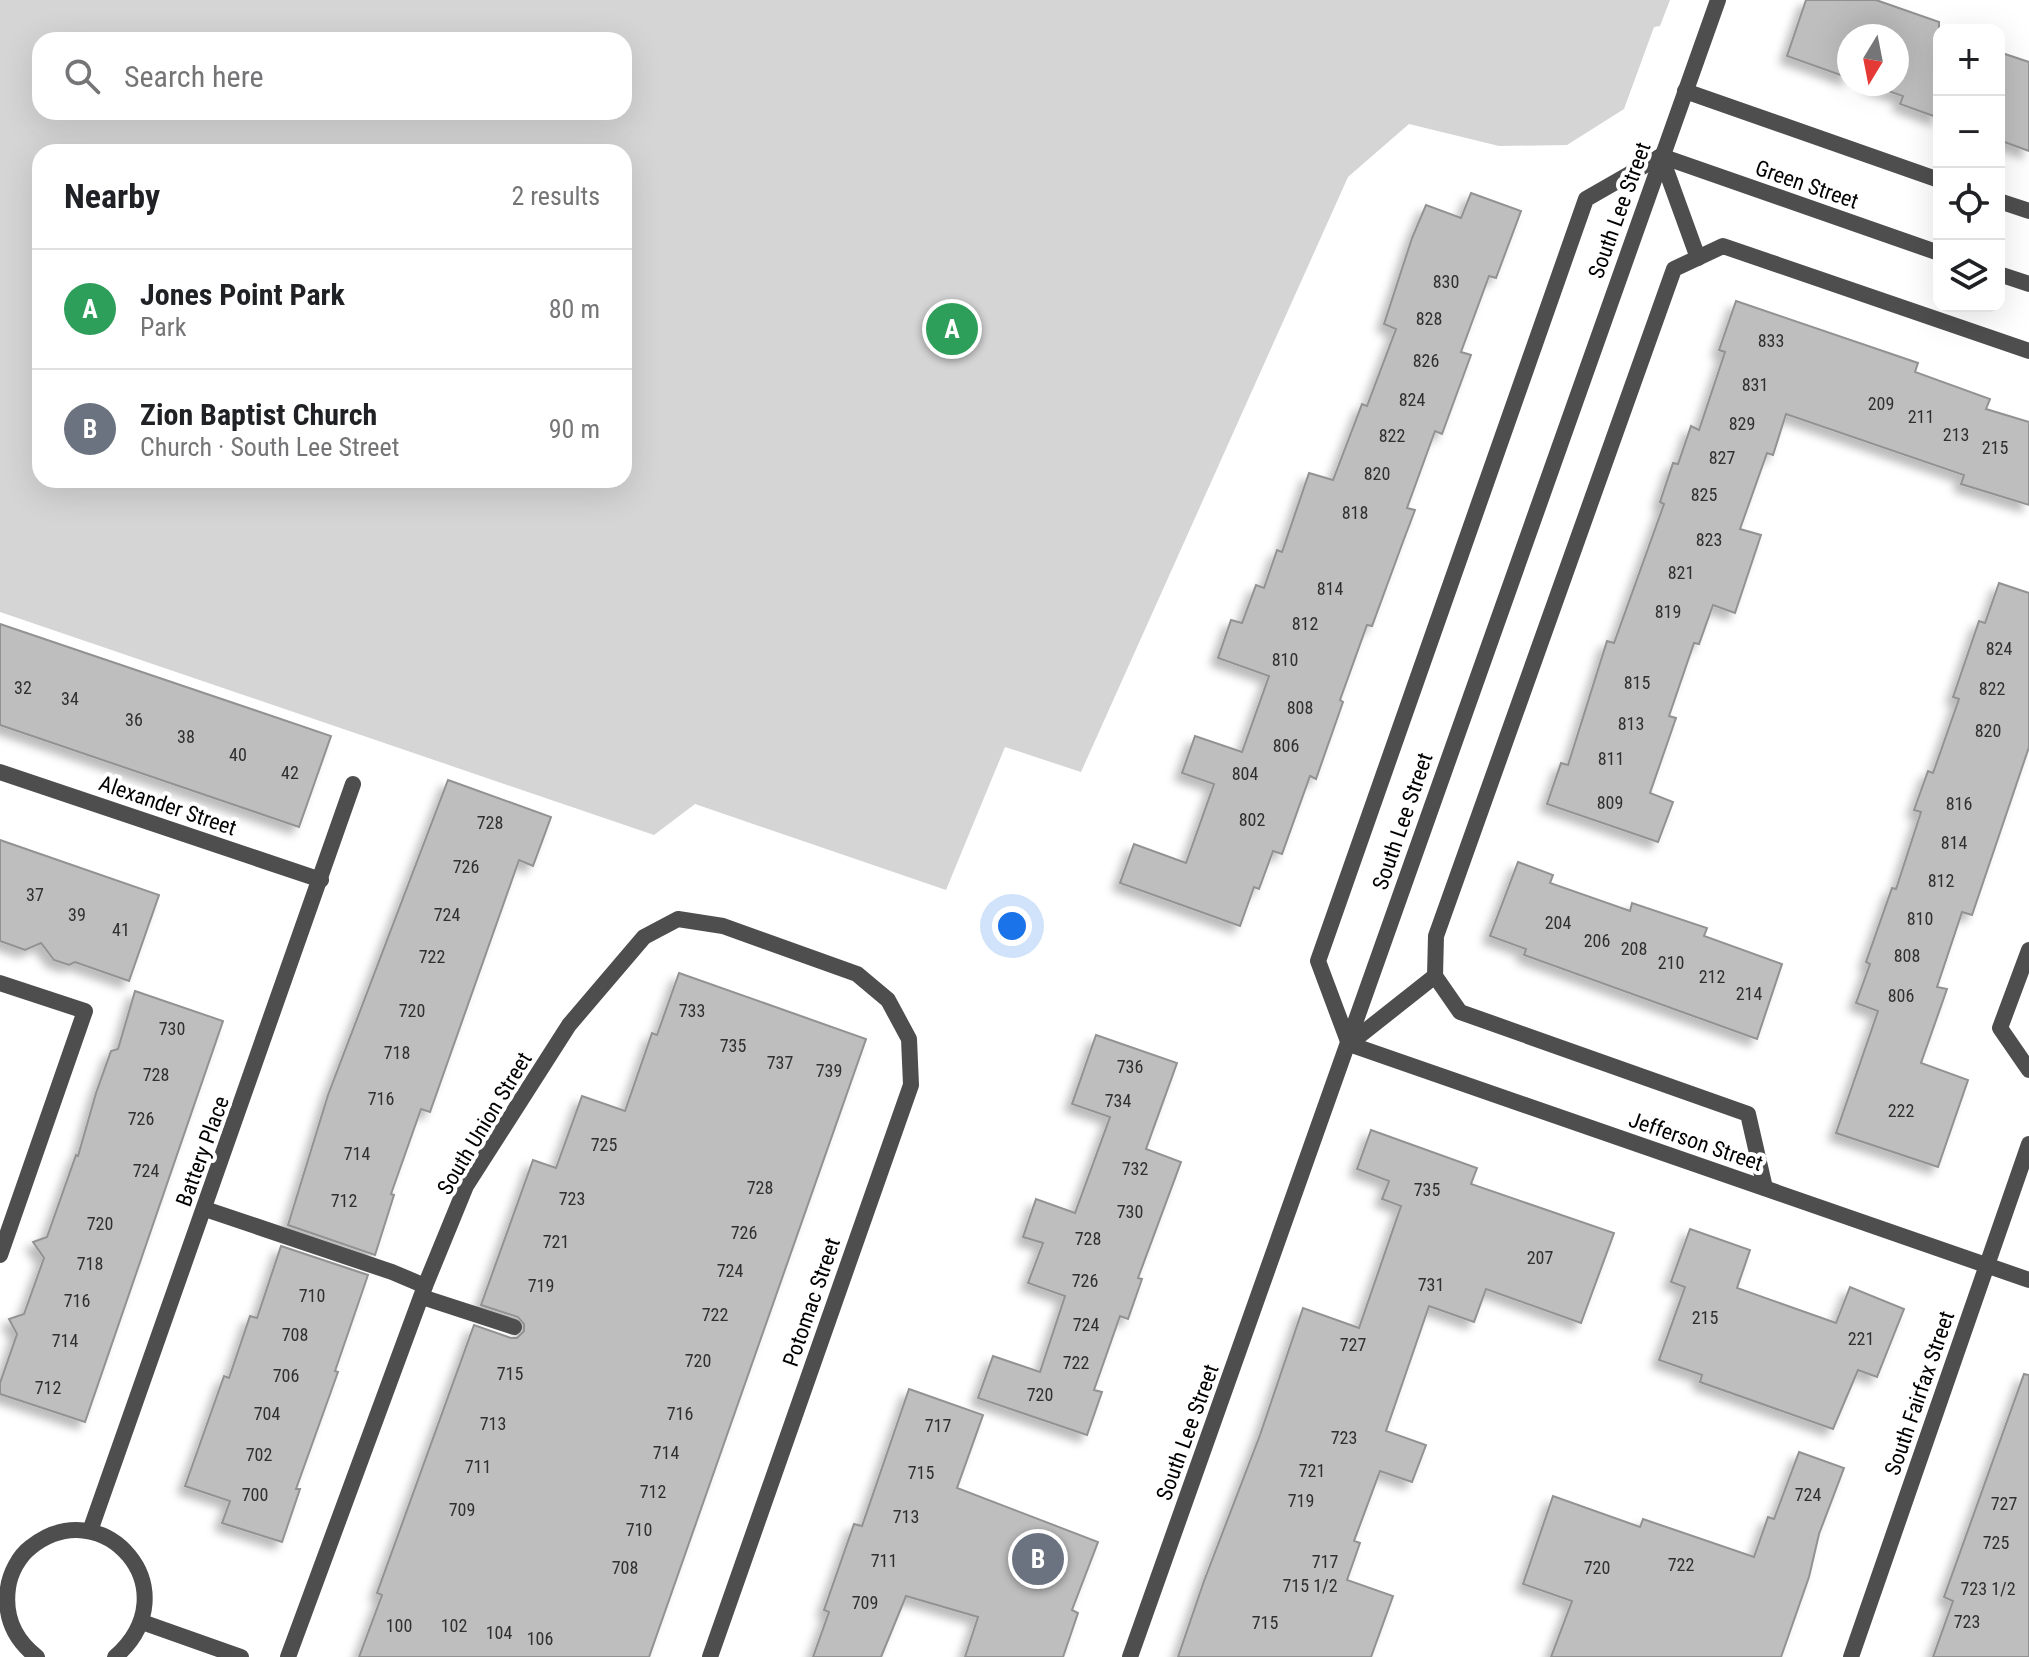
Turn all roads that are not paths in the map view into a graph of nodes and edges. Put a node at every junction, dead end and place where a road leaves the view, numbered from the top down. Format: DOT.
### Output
graph roads {
  1 [pos="1718,0"];
  2 [pos="1685,91"];
  3 [pos="1661,156"];
  4 [pos="1933,178"];
  5 [pos="2005,203"];
  6 [pos="2029,211"];
  7 [pos="1933,251"];
  8 [pos="1698,258"];
  9 [pos="2005,276"];
  10 [pos="2029,284"];
  11 [pos="2029,351"];
  12 [pos="0,772"];
  13 [pos="353,784"];
  14 [pos="321,880"];
  15 [pos="2029,950"];
  16 [pos="857,974"];
  17 [pos="1435,976"];
  18 [pos="0,983"];
  19 [pos="1349,1044"];
  20 [pos="2029,1070"];
  21 [pos="2029,1144"];
  22 [pos="1765,1188"];
  23 [pos="205,1209"];
  24 [pos="0,1255"];
  25 [pos="1987,1265"];
  26 [pos="2029,1280"];
  27 [pos="423,1292"];
  28 [pos="514,1327"];
  29 [pos="90,1531"];
  30 [pos="5,1577"];
  31 [pos="142,1622"];
  32 [pos="37,1657"];
  33 [pos="115,1657"];
  34 [pos="241,1657"];
  35 [pos="288,1657"];
  36 [pos="710,1657"];
  37 [pos="1130,1657"];
  38 [pos="1851,1657"];
  1 -- 2 [label="street, South Lee Street"];
  2 -- 3 [label="street, South Lee Street"];
  2 -- 4 [label="street"];
  3 -- 7 [label="street, Green Street"];
  3 -- 8 [label="street"];
  3 -- 19 [label="street, South Lee Street"];
  3 -- 19 [label="street"];
  5 -- 6 [label="street"];
  8 -- 11 [label="street"];
  8 -- 17 [label="street"];
  9 -- 10 [label="street"];
  12 -- 14 [label="street, Alexander Street"];
  13 -- 14 [label="street, Battery Place"];
  14 -- 23 [label="street, Battery Place"];
  15 -- 20 [label="street"];
  16 -- 27 [label="street, South Union Street"];
  16 -- 36 [label="street, Potomac Street"];
  17 -- 19 [label="street"];
  17 -- 22 [label="street"];
  18 -- 24 [label="street"];
  19 -- 22 [label="street, Jefferson Street"];
  19 -- 37 [label="street, South Lee Street"];
  21 -- 25 [label="street, South Fairfax Street"];
  22 -- 25 [label="street, Jefferson Street"];
  23 -- 27 [label="street"];
  23 -- 29 [label="street, Battery Place"];
  25 -- 26 [label="street, Jefferson Street"];
  25 -- 38 [label="street, South Fairfax Street"];
  27 -- 28 [label="street"];
  27 -- 35 [label="street, South Union Street"];
  29 -- 30 [label="street"];
  29 -- 31 [label="street"];
  30 -- 32 [label="street"];
  31 -- 33 [label="street"];
  31 -- 34 [label="street"];
}
